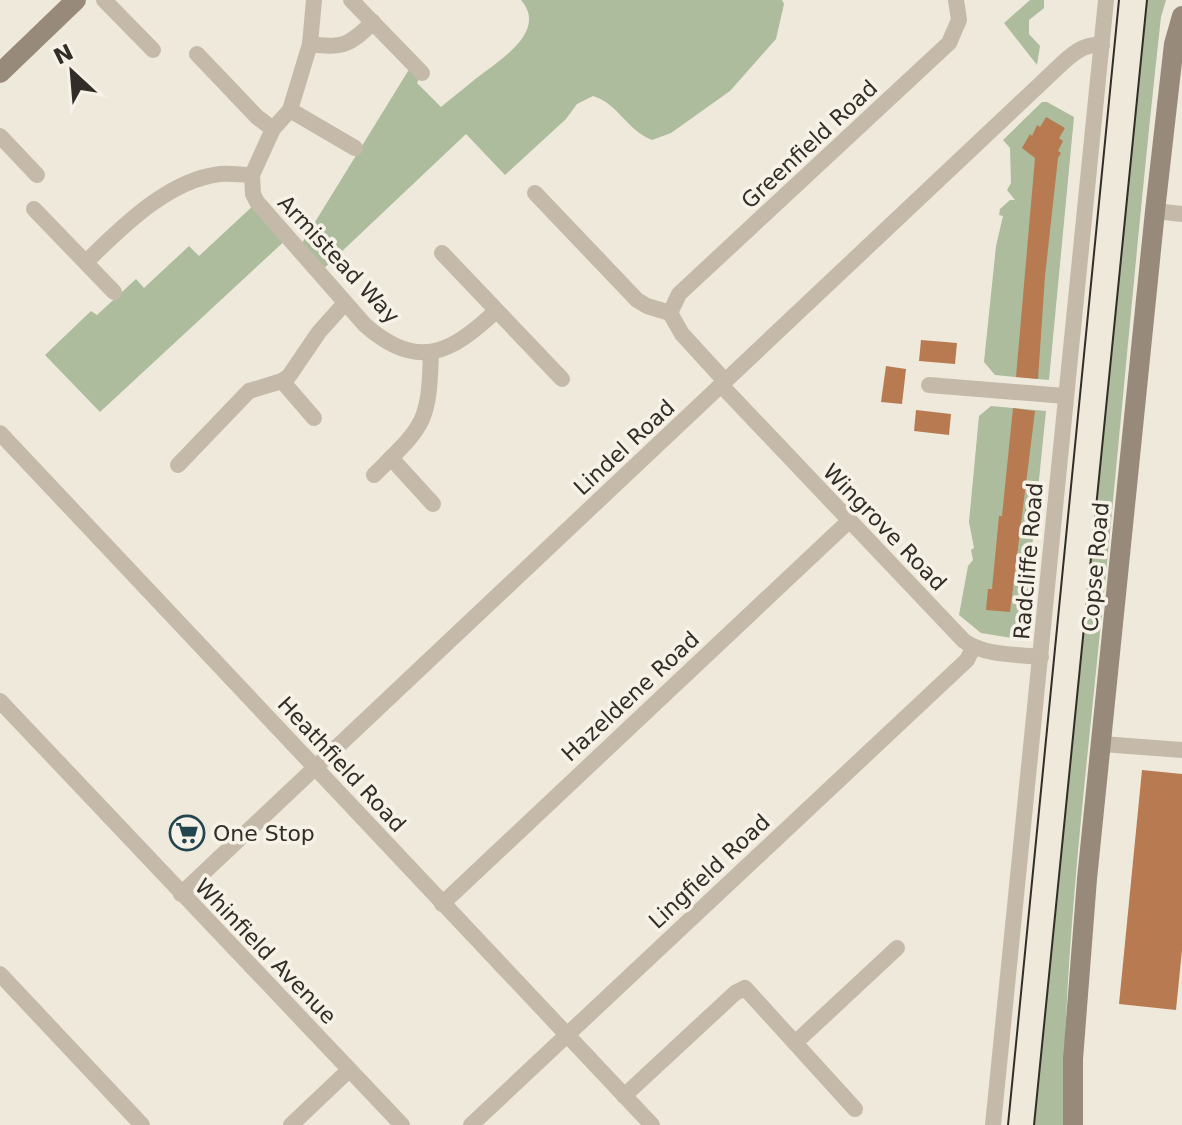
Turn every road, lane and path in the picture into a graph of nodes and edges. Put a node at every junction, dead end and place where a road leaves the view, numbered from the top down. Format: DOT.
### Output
graph roads {
  1 [pos="76,0"];
  2 [pos="104,0"];
  3 [pos="314,0"];
  4 [pos="351,0"];
  5 [pos="956,0"];
  6 [pos="1105,0"];
  7 [pos="1182,16"];
  8 [pos="373,22"];
  9 [pos="310,44"];
  10 [pos="1102,45"];
  11 [pos="153,50"];
  12 [pos="197,54"];
  13 [pos="0,73"];
  14 [pos="422,73"];
  15 [pos="290,110"];
  16 [pos="273,129"];
  17 [pos="0,136"];
  18 [pos="355,148"];
  19 [pos="37,175"];
  20 [pos="252,175"];
  21 [pos="535,193"];
  22 [pos="34,209"];
  23 [pos="1155,211"];
  24 [pos="1182,214"];
  25 [pos="442,253"];
  26 [pos="86,262"];
  27 [pos="114,292"];
  28 [pos="345,303"];
  29 [pos="496,311"];
  30 [pos="670,313"];
  31 [pos="431,352"];
  32 [pos="562,379"];
  33 [pos="282,381"];
  34 [pos="723,383"];
  35 [pos="929,385"];
  36 [pos="1065,396"];
  37 [pos="314,418"];
  38 [pos="0,433"];
  39 [pos="391,458"];
  40 [pos="178,465"];
  41 [pos="374,475"];
  42 [pos="433,504"];
  43 [pos="849,521"];
  44 [pos="973,648"];
  45 [pos="1041,657"];
  46 [pos="0,701"];
  47 [pos="1102,744"];
  48 [pos="1182,750"];
  49 [pos="316,767"];
  50 [pos="181,894"];
  51 [pos="442,904"];
  52 [pos="897,948"];
  53 [pos="0,974"];
  54 [pos="566,1035"];
  55 [pos="795,1043"];
  56 [pos="349,1070"];
  57 [pos="624,1096"];
  58 [pos="855,1109"];
  59 [pos="142,1125"];
  60 [pos="291,1125"];
  61 [pos="402,1125"];
  62 [pos="471,1125"];
  63 [pos="652,1125"];
  64 [pos="993,1125"];
  65 [pos="1073,1125"];
  1 -- 13 [label="street"];
  2 -- 11 [label="street"];
  3 -- 9 [label="street"];
  4 -- 8 [label="street"];
  5 -- 30 [label="street, Greenfield Road"];
  6 -- 10 [label="street, Radcliffe Road"];
  7 -- 23 [label="street, Copse Road"];
  8 -- 9 [label="street"];
  8 -- 14 [label="street"];
  9 -- 15 [label="street"];
  10 -- 34 [label="street, Lindel Road"];
  10 -- 36 [label="street, Radcliffe Road"];
  12 -- 16 [label="street"];
  15 -- 16 [label="street"];
  15 -- 18 [label="street"];
  16 -- 20 [label="street"];
  17 -- 19 [label="street"];
  20 -- 26 [label="street"];
  20 -- 28 [label="street, Armistead Way"];
  21 -- 30 [label="street"];
  22 -- 26 [label="street"];
  23 -- 24 [label="street"];
  23 -- 47 [label="street, Copse Road"];
  25 -- 29 [label="street"];
  26 -- 27 [label="street"];
  28 -- 31 [label="street, Armistead Way"];
  28 -- 33 [label="street"];
  29 -- 31 [label="street"];
  29 -- 32 [label="street"];
  30 -- 34 [label="street"];
  31 -- 39 [label="street"];
  33 -- 37 [label="street"];
  33 -- 40 [label="street"];
  34 -- 43 [label="street, Wingrove Road"];
  34 -- 49 [label="street, Lindel Road"];
  35 -- 36 [label="street"];
  36 -- 45 [label="street, Radcliffe Road"];
  38 -- 49 [label="street, Heathfield Road"];
  39 -- 41 [label="street"];
  39 -- 42 [label="street"];
  43 -- 44 [label="street, Wingrove Road"];
  43 -- 51 [label="street, Hazeldene Road"];
  44 -- 45 [label="street"];
  44 -- 54 [label="street, Lingfield Road"];
  45 -- 64 [label="street, Radcliffe Road"];
  46 -- 50 [label="street, Whinfield Avenue"];
  47 -- 48 [label="street"];
  47 -- 65 [label="street, Copse Road"];
  49 -- 50 [label="street, Lindel Road"];
  49 -- 51 [label="street, Heathfield Road"];
  50 -- 56 [label="street, Whinfield Avenue"];
  51 -- 54 [label="street, Heathfield Road"];
  52 -- 55 [label="street"];
  53 -- 59 [label="street"];
  54 -- 57 [label="street, Heathfield Road"];
  54 -- 62 [label="street, Lingfield Road"];
  55 -- 57 [label="street"];
  55 -- 58 [label="street"];
  56 -- 60 [label="street"];
  56 -- 61 [label="street, Whinfield Avenue"];
  57 -- 63 [label="street, Heathfield Road"];
}
